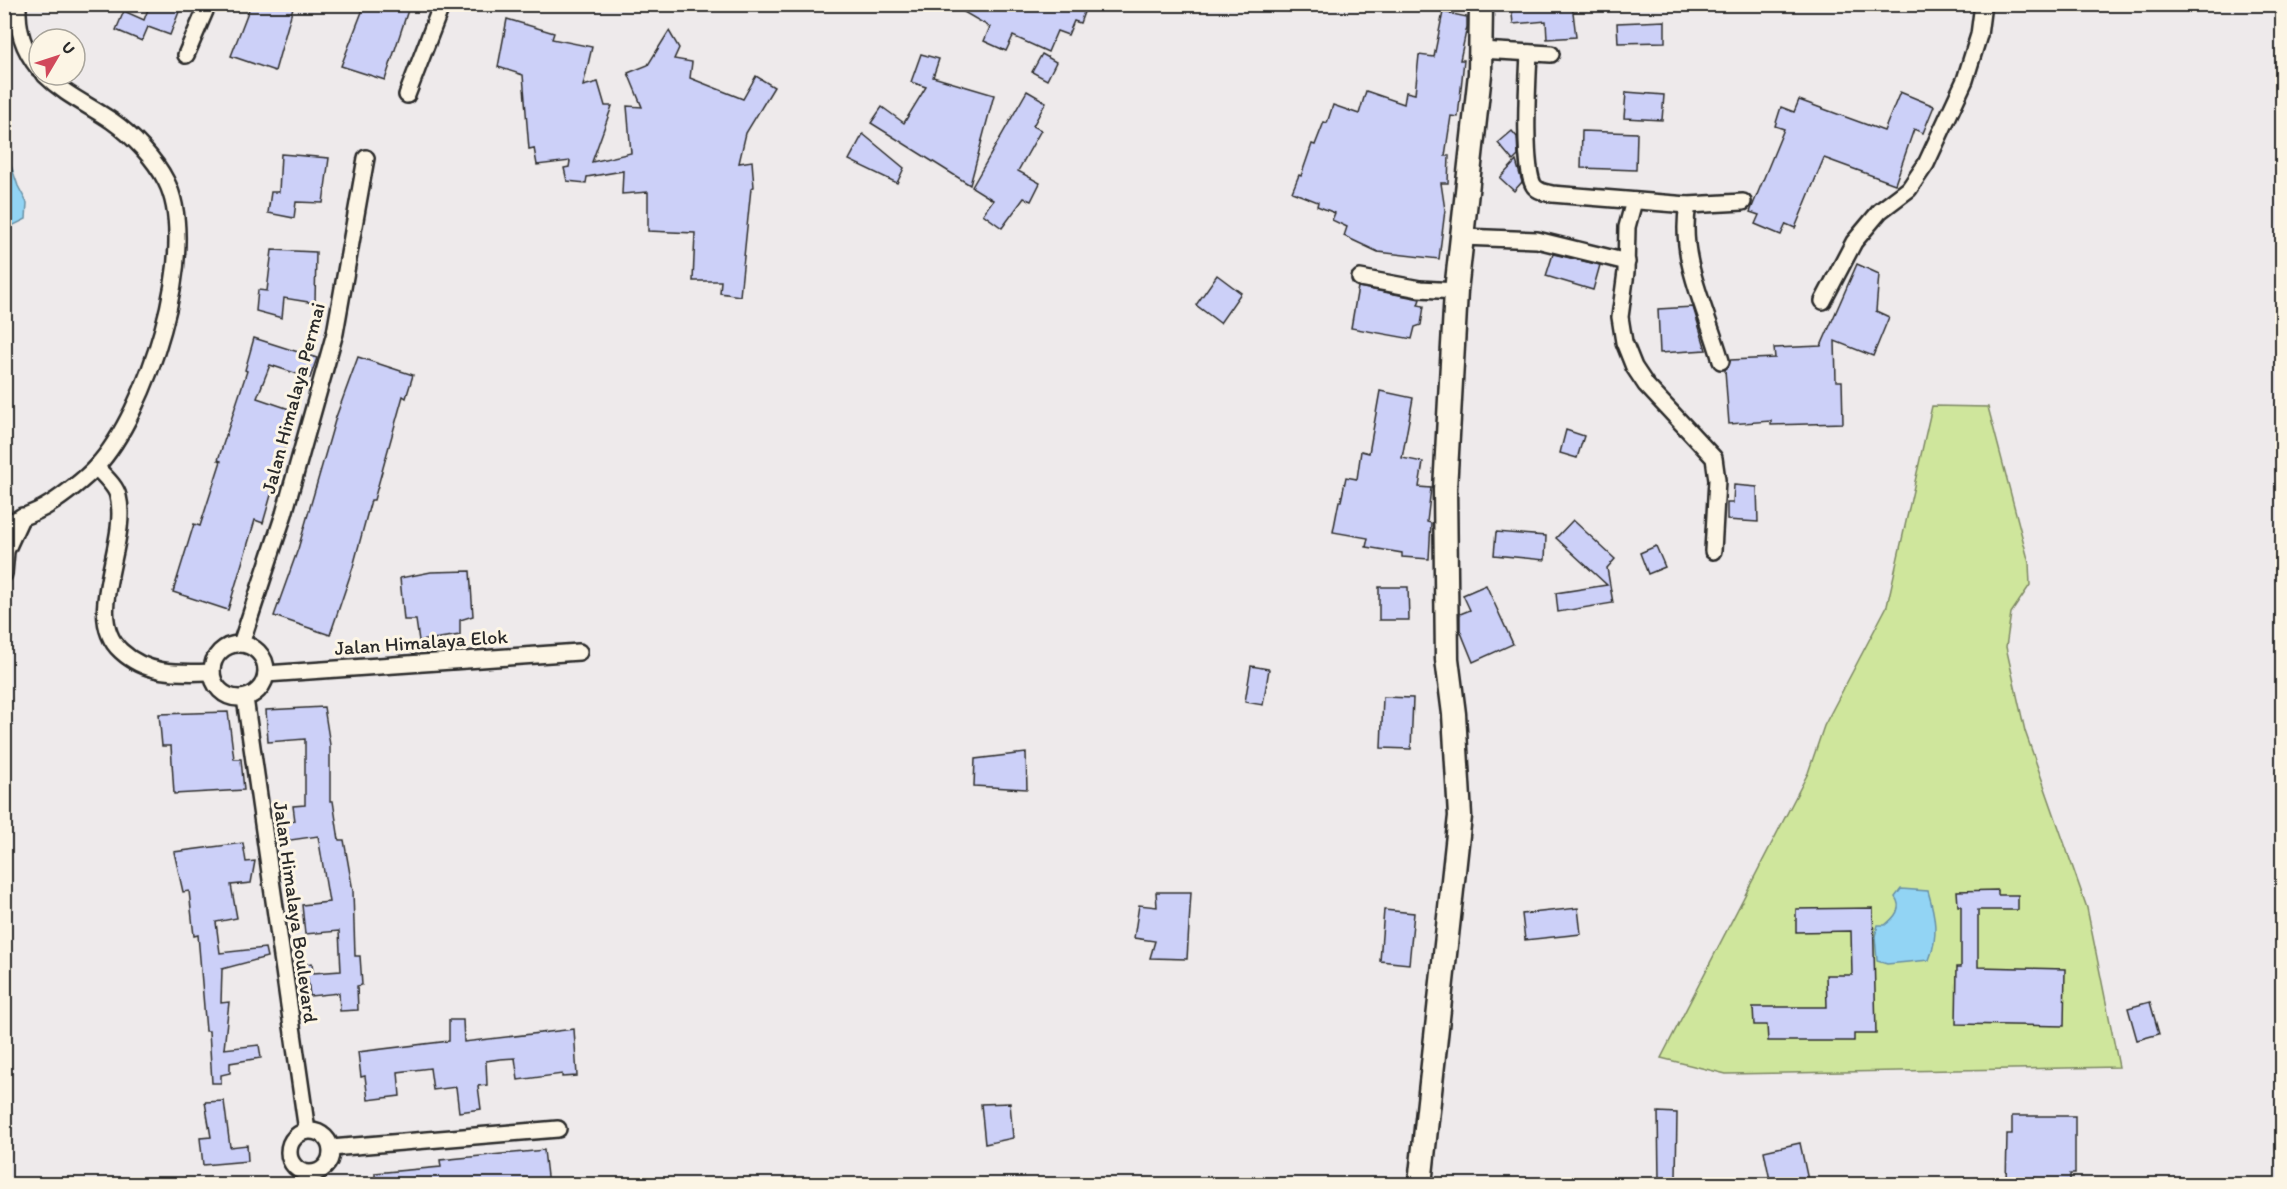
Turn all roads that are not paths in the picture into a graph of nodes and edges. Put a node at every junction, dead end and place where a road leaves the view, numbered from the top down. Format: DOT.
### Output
graph roads {
  1 [pos="18,4"];
  2 [pos="208,4"];
  3 [pos="442,4"];
  4 [pos="1481,4"];
  5 [pos="1983,4"];
  6 [pos="1480,50"];
  7 [pos="1529,53"];
  8 [pos="27,54"];
  9 [pos="1551,54"];
  10 [pos="186,55"];
  11 [pos="57,87"];
  12 [pos="407,95"];
  13 [pos="366,158"];
  14 [pos="1634,201"];
  15 [pos="1743,202"];
  16 [pos="1688,205"];
  17 [pos="1462,237"];
  18 [pos="1627,262"];
  19 [pos="1360,278"];
  20 [pos="1456,291"];
  21 [pos="1823,301"];
  22 [pos="1721,361"];
  23 [pos="96,467"];
  24 [pos="22,516"];
  25 [pos="4,524"];
  26 [pos="1713,551"];
  27 [pos="4,574"];
  28 [pos="242,644"];
  29 [pos="579,652"];
  30 [pos="212,672"];
  31 [pos="266,674"];
  32 [pos="245,698"];
  33 [pos="558,1129"];
  34 [pos="307,1131"];
  35 [pos="331,1148"];
  36 [pos="313,1179"];
  37 [pos="1420,1185"];
  1 -- 8 [label="street"];
  2 -- 10 [label="street"];
  3 -- 12 [label="street"];
  4 -- 6 [label="street"];
  5 -- 21 [label="street"];
  6 -- 7 [label="street"];
  6 -- 17 [label="street"];
  7 -- 9 [label="street"];
  7 -- 14 [label="street"];
  11 -- 23 [label="street"];
  13 -- 28 [label="street, Jalan Himalaya Permai"];
  14 -- 16 [label="street"];
  14 -- 18 [label="street"];
  15 -- 16 [label="street"];
  16 -- 22 [label="street"];
  17 -- 18 [label="street"];
  17 -- 20 [label="street"];
  18 -- 26 [label="street"];
  19 -- 20 [label="street"];
  20 -- 37 [label="street"];
  23 -- 24 [label="street"];
  23 -- 30 [label="street"];
  24 -- 25 [label="street"];
  24 -- 27 [label="street"];
  28 -- 30 [label="street"];
  28 -- 31 [label="street"];
  29 -- 31 [label="street, Jalan Himalaya Elok"];
  30 -- 32 [label="street"];
  31 -- 32 [label="street"];
  32 -- 34 [label="street, Jalan Himalaya Boulevard"];
  33 -- 35 [label="street"];
  34 -- 35 [label="street"];
  34 -- 36 [label="street"];
  35 -- 36 [label="street"];
}
